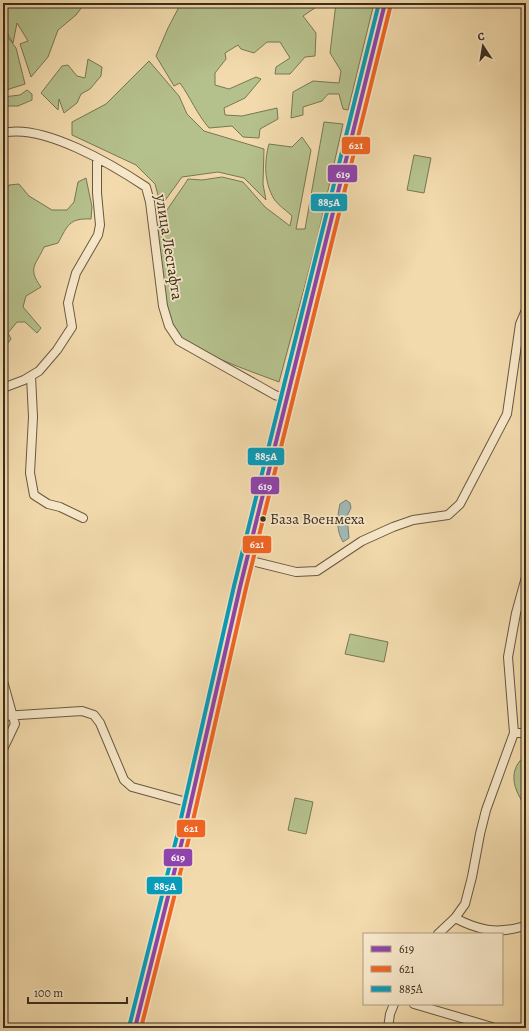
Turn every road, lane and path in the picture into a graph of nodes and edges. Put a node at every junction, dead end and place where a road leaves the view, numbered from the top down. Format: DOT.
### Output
graph roads {
  1 [pos="385,3"];
  2 [pos="3,133"];
  3 [pos="97,159"];
  4 [pos="526,310"];
  5 [pos="31,376"];
  6 [pos="3,388"];
  7 [pos="286,399"];
  8 [pos="83,518"];
  9 [pos="247,560"];
  10 [pos="526,577"];
  11 [pos="3,682"];
  12 [pos="13,715"];
  13 [pos="3,716"];
  14 [pos="514,733"];
  15 [pos="526,733"];
  16 [pos="3,749"];
  17 [pos="190,803"];
  18 [pos="455,918"];
  19 [pos="522,927"];
  20 [pos="439,933"];
  21 [pos="394,1005"];
  22 [pos="417,1005"];
  23 [pos="492,1027"];
  24 [pos="135,1028"];
  25 [pos="388,1028"];
  1 -- 7 [label="main road"];
  2 -- 3 [label="street, улица Лесгафта"];
  3 -- 5 [label="street"];
  3 -- 7 [label="street, улица Лесгафта"];
  4 -- 9 [label="street"];
  5 -- 6 [label="street"];
  5 -- 8 [label="street"];
  7 -- 9 [label="main road"];
  9 -- 17 [label="main road"];
  10 -- 14 [label="street"];
  11 -- 12 [label="street"];
  12 -- 13 [label="street"];
  12 -- 16 [label="street"];
  12 -- 17 [label="street"];
  14 -- 15 [label="street"];
  14 -- 18 [label="street"];
  17 -- 24 [label="main road"];
  18 -- 19 [label="street"];
  18 -- 20 [label="street"];
  21 -- 25 [label="street"];
  22 -- 23 [label="street"];
}
